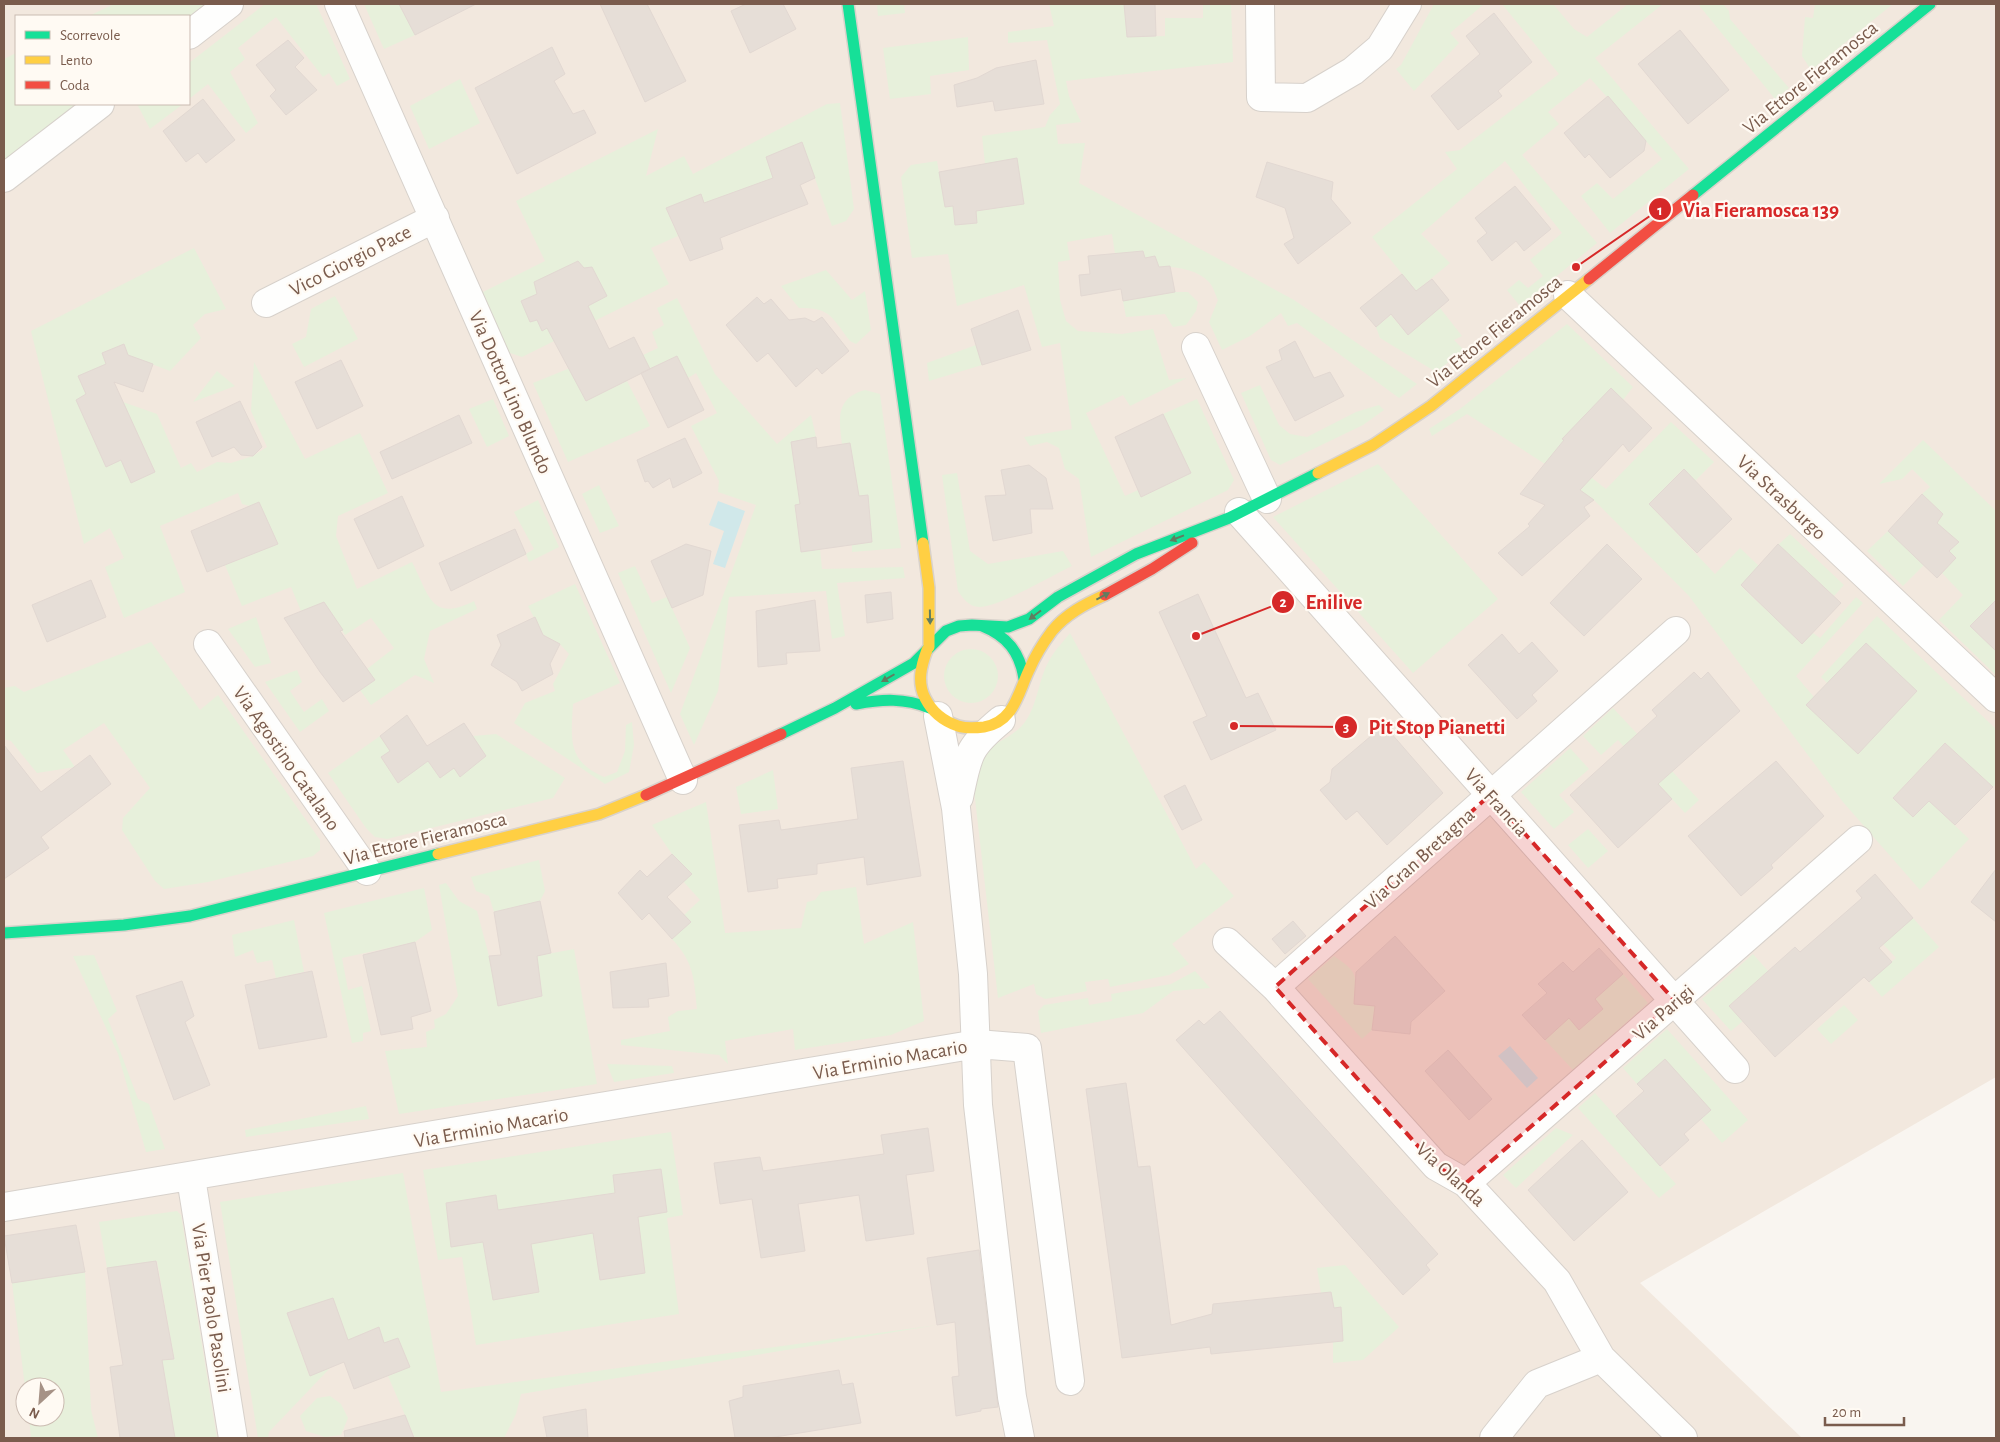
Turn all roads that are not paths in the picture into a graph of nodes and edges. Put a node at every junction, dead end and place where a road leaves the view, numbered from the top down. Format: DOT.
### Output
graph roads {
  1 [pos="230,4"];
  2 [pos="339,4"];
  3 [pos="848,4"];
  4 [pos="1260,4"];
  5 [pos="1408,4"];
  6 [pos="1930,4"];
  7 [pos="190,34"];
  8 [pos="99,105"];
  9 [pos="4,178"];
  10 [pos="434,218"];
  11 [pos="1568,295"];
  12 [pos="266,303"];
  13 [pos="1196,347"];
  14 [pos="1267,499"];
  15 [pos="1231,517"];
  16 [pos="929,588"];
  17 [pos="940,600"];
  18 [pos="955,617"];
  19 [pos="977,625"];
  20 [pos="1676,631"];
  21 [pos="208,644"];
  22 [pos="928,648"];
  23 [pos="1024,680"];
  24 [pos="1996,698"];
  25 [pos="835,708"];
  26 [pos="934,712"];
  27 [pos="1001,720"];
  28 [pos="683,780"];
  29 [pos="1490,795"];
  30 [pos="956,808"];
  31 [pos="1858,840"];
  32 [pos="367,871"];
  33 [pos="4,933"];
  34 [pos="1227,942"];
  35 [pos="1275,987"];
  36 [pos="1675,1002"];
  37 [pos="977,1044"];
  38 [pos="1735,1069"];
  39 [pos="191,1178"];
  40 [pos="1466,1183"];
  41 [pos="4,1207"];
  42 [pos="1601,1358"];
  43 [pos="1070,1381"];
  44 [pos="233,1438"];
  45 [pos="1020,1438"];
  46 [pos="1494,1438"];
  47 [pos="1683,1438"];
  1 -- 7 [label="street"];
  2 -- 10 [label="street, Via Dottor Lino Blundo"];
  3 -- 16 [label="main road"];
  4 -- 5 [label="street"];
  6 -- 11 [label="main road, Via Ettore Fieramosca"];
  8 -- 9 [label="street"];
  10 -- 12 [label="street, Vico Giorgio Pace"];
  10 -- 28 [label="street, Via Dottor Lino Blundo"];
  11 -- 14 [label="main road, Via Ettore Fieramosca"];
  11 -- 24 [label="street, Via Strasburgo"];
  13 -- 14 [label="street"];
  14 -- 15 [label="main road, Via Ettore Fieramosca"];
  15 -- 19 [label="main road, one-way"];
  23 -- 15 [label="main road, one-way"];
  15 -- 29 [label="street, Via Francia"];
  16 -- 17 [label="main road"];
  16 -- 22 [label="main road, one-way"];
  18 -- 19 [label="main road"];
  19 -- 22 [label="main road"];
  19 -- 23 [label="main road"];
  20 -- 29 [label="street, Via Gran Bretagna"];
  21 -- 32 [label="street, Via Agostino Catalano"];
  22 -- 25 [label="main road, one-way"];
  22 -- 26 [label="main road"];
  23 -- 27 [label="main road"];
  25 -- 26 [label="main road"];
  25 -- 28 [label="main road, Via Ettore Fieramosca"];
  26 -- 27 [label="main road"];
  26 -- 30 [label="street"];
  27 -- 30 [label="street"];
  28 -- 32 [label="main road, Via Ettore Fieramosca"];
  29 -- 35 [label="street, Via Gran Bretagna"];
  29 -- 36 [label="street, Via Francia"];
  30 -- 37 [label="street"];
  31 -- 36 [label="street, Via Parigi"];
  32 -- 33 [label="main road, Via Ettore Fieramosca"];
  34 -- 35 [label="street, Via Olanda"];
  35 -- 40 [label="street, Via Olanda"];
  36 -- 38 [label="street, Via Francia"];
  36 -- 40 [label="street, Via Parigi"];
  37 -- 39 [label="street, Via Erminio Macario"];
  37 -- 43 [label="street, Via Erminio Macario"];
  37 -- 45 [label="street"];
  39 -- 41 [label="street, Via Erminio Macario"];
  39 -- 44 [label="street, Via Pier Paolo Pasolini"];
  40 -- 42 [label="street, Via Olanda"];
  42 -- 46 [label="street"];
  42 -- 47 [label="street, Via Olanda"];
}
